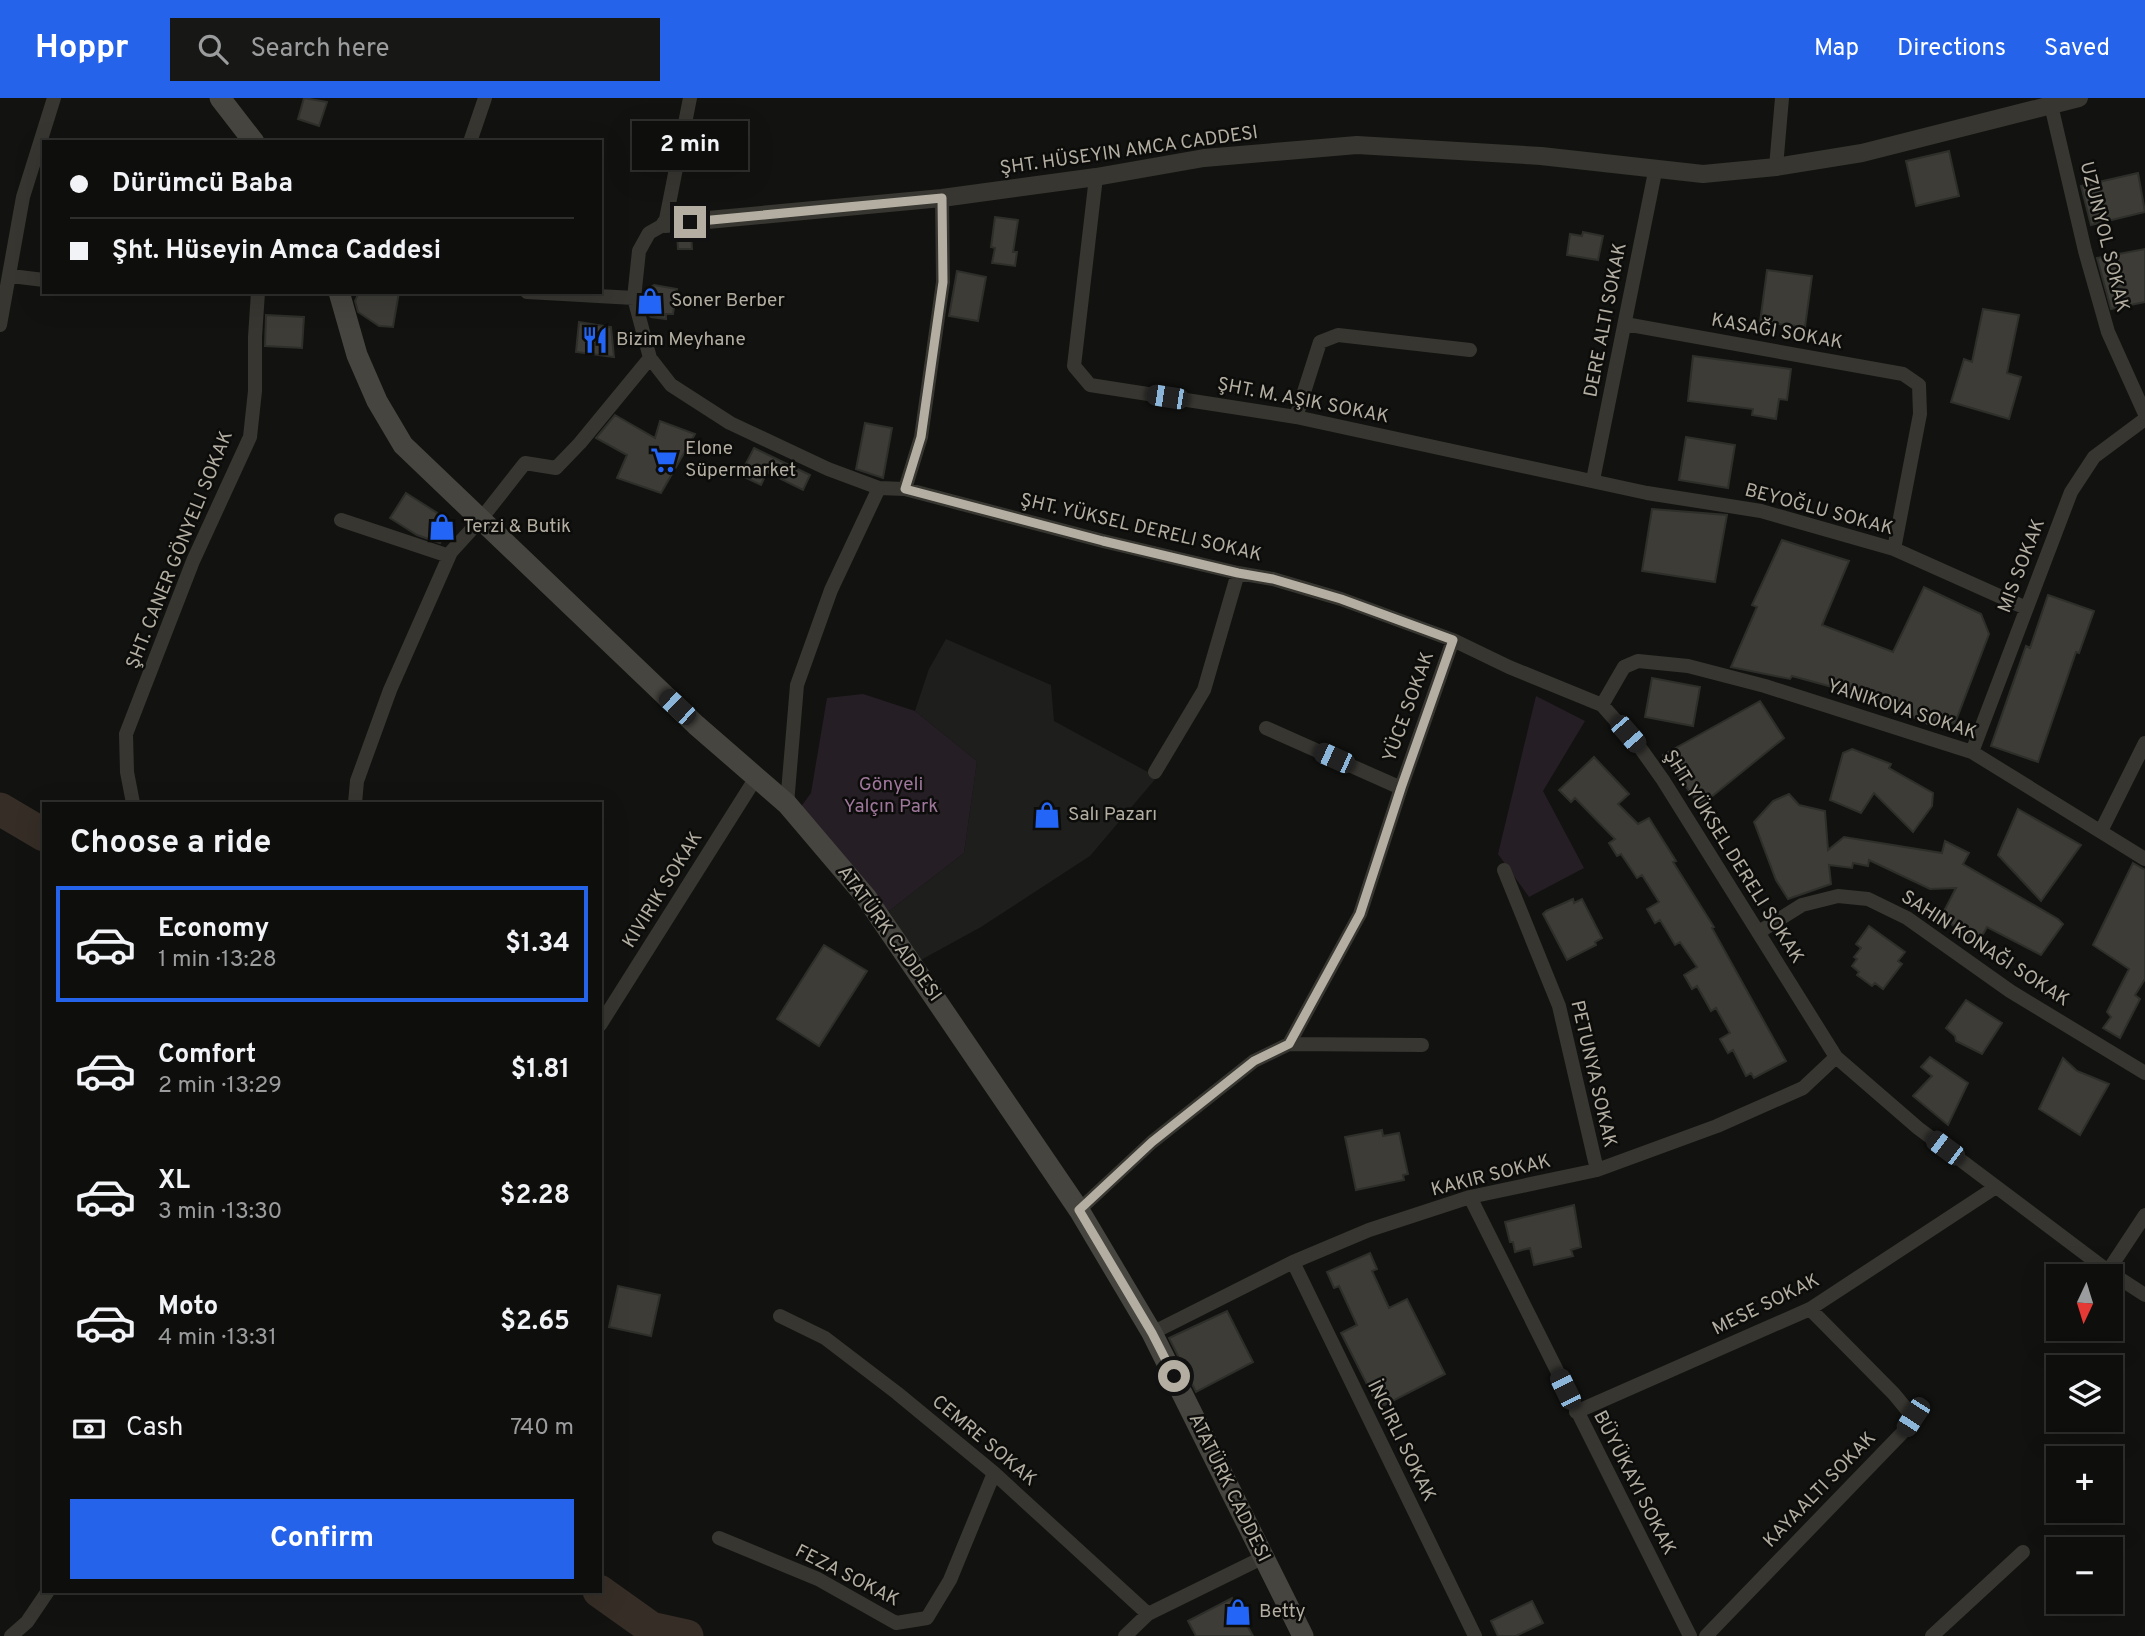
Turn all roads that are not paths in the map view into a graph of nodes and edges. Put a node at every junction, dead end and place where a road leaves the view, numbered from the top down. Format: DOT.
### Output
graph roads {
  1 [pos="54,98"];
  2 [pos="220,98"];
  3 [pos="485,98"];
  4 [pos="690,98"];
  5 [pos="1782,98"];
  6 [pos="2079,98"];
  7 [pos="2051,105"];
  8 [pos="252,140"];
  9 [pos="471,140"];
  10 [pos="1656,167"];
  11 [pos="1776,167"];
  12 [pos="1096,177"];
  13 [pos="942,198"];
  14 [pos="665,224"];
  15 [pos="11,276"];
  16 [pos="42,280"];
  17 [pos="258,294"];
  18 [pos="340,294"];
  19 [pos="563,294"];
  20 [pos="634,298"];
  21 [pos="1625,324"];
  22 [pos="0,325"];
  23 [pos="1470,350"];
  24 [pos="650,358"];
  25 [pos="1296,416"];
  26 [pos="2145,416"];
  27 [pos="1593,480"];
  28 [pos="879,488"];
  29 [pos="905,489"];
  30 [pos="481,519"];
  31 [pos="341,520"];
  32 [pos="1894,548"];
  33 [pos="450,556"];
  34 [pos="1238,573"];
  35 [pos="2026,608"];
  36 [pos="1453,640"];
  37 [pos="1602,705"];
  38 [pos="1266,728"];
  39 [pos="2145,743"];
  40 [pos="1972,752"];
  41 [pos="1155,772"];
  42 [pos="757,776"];
  43 [pos="1401,788"];
  44 [pos="132,802"];
  45 [pos="355,802"];
  46 [pos="787,804"];
  47 [pos="2101,831"];
  48 [pos="2145,859"];
  49 [pos="1504,870"];
  50 [pos="1759,932"];
  51 [pos="602,1022"];
  52 [pos="1289,1044"];
  53 [pos="1422,1045"];
  54 [pos="1836,1057"];
  55 [pos="2145,1073"];
  56 [pos="1597,1170"];
  57 [pos="1996,1187"];
  58 [pos="1470,1197"];
  59 [pos="1079,1210"];
  60 [pos="2145,1215"];
  61 [pos="1293,1262"];
  62 [pos="2099,1264"];
  63 [pos="2113,1264"];
  64 [pos="2123,1281"];
  65 [pos="2145,1295"];
  66 [pos="1810,1309"];
  67 [pos="780,1317"];
  68 [pos="1152,1333"];
  69 [pos="1576,1412"];
  70 [pos="995,1473"];
  71 [pos="719,1538"];
  72 [pos="2023,1552"];
  73 [pos="1264,1557"];
  74 [pos="47,1593"];
  75 [pos="1147,1614"];
  76 [pos="11,1636"];
  77 [pos="1125,1636"];
  78 [pos="1303,1636"];
  79 [pos="1475,1636"];
  80 [pos="1690,1636"];
  81 [pos="1706,1636"];
  82 [pos="1931,1636"];
  1 -- 15 [label="street"];
  2 -- 8 [label="main road"];
  3 -- 9 [label="street"];
  4 -- 14 [label="street"];
  5 -- 11 [label="street"];
  6 -- 7 [label="street, ŞHT. HÜSEYIN AMCA CADDESI"];
  7 -- 11 [label="street, ŞHT. HÜSEYIN AMCA CADDESI"];
  7 -- 26 [label="street, UZUNYOL SOKAK"];
  10 -- 11 [label="street, ŞHT. HÜSEYIN AMCA CADDESI"];
  10 -- 12 [label="street, ŞHT. HÜSEYIN AMCA CADDESI"];
  10 -- 21 [label="street"];
  12 -- 13 [label="street, ŞHT. HÜSEYIN AMCA CADDESI"];
  12 -- 25 [label="street, BEYOĞLU SOKAK"];
  13 -- 14 [label="street, ŞHT. HÜSEYIN AMCA CADDESI"];
  13 -- 29 [label="street"];
  14 -- 20 [label="street"];
  15 -- 16 [label="street"];
  15 -- 22 [label="street"];
  17 -- 44 [label="street, ŞHT. CANER GÖNYELI SOKAK"];
  18 -- 30 [label="main road, ATATÜRK CADDESI"];
  19 -- 20 [label="street"];
  20 -- 24 [label="street, ŞHT. YÜKSEL DERELI SOKAK"];
  21 -- 27 [label="street"];
  21 -- 32 [label="street"];
  23 -- 25 [label="street"];
  24 -- 28 [label="street, ŞHT. YÜKSEL DERELI SOKAK"];
  24 -- 30 [label="street"];
  25 -- 27 [label="street, BEYOĞLU SOKAK"];
  26 -- 35 [label="street, MIS SOKAK"];
  27 -- 32 [label="street, BEYOĞLU SOKAK"];
  28 -- 29 [label="street, ŞHT. YÜKSEL DERELI SOKAK"];
  28 -- 46 [label="street"];
  29 -- 34 [label="street, ŞHT. YÜKSEL DERELI SOKAK"];
  30 -- 33 [label="street"];
  30 -- 42 [label="main road, ATATÜRK CADDESI"];
  31 -- 33 [label="street"];
  32 -- 35 [label="street, BEYOĞLU SOKAK"];
  33 -- 45 [label="street"];
  34 -- 36 [label="street, ŞHT. YÜKSEL DERELI SOKAK"];
  34 -- 41 [label="street"];
  35 -- 40 [label="street, MIS SOKAK"];
  36 -- 37 [label="street, ŞHT. YÜKSEL DERELI SOKAK"];
  36 -- 43 [label="street, YÜCE SOKAK"];
  37 -- 40 [label="street"];
  37 -- 50 [label="street, ŞHT. YÜKSEL DERELI SOKAK"];
  38 -- 43 [label="street"];
  39 -- 47 [label="street"];
  40 -- 47 [label="street"];
  42 -- 46 [label="main road, ATATÜRK CADDESI"];
  42 -- 51 [label="street"];
  43 -- 52 [label="street, YÜCE SOKAK"];
  46 -- 59 [label="main road, ATATÜRK CADDESI"];
  47 -- 48 [label="street"];
  49 -- 56 [label="street, PETUNYA SOKAK"];
  50 -- 54 [label="street, ŞHT. YÜKSEL DERELI SOKAK"];
  50 -- 55 [label="street"];
  52 -- 53 [label="street"];
  52 -- 59 [label="street"];
  54 -- 56 [label="street"];
  54 -- 57 [label="street, ŞHT. YÜKSEL DERELI SOKAK"];
  56 -- 58 [label="street"];
  57 -- 62 [label="street, ŞHT. YÜKSEL DERELI SOKAK"];
  57 -- 66 [label="street, MESE SOKAK"];
  58 -- 61 [label="street"];
  58 -- 69 [label="street"];
  59 -- 68 [label="main road, ATATÜRK CADDESI"];
  60 -- 63 [label="street"];
  61 -- 68 [label="street"];
  61 -- 79 [label="street, İNCIRLI SOKAK"];
  64 -- 65 [label="street, ŞHT. YÜKSEL DERELI SOKAK"];
  66 -- 69 [label="street, MESE SOKAK"];
  66 -- 81 [label="street"];
  67 -- 70 [label="street, CEMRE SOKAK"];
  68 -- 73 [label="main road, ATATÜRK CADDESI"];
  69 -- 80 [label="street"];
  70 -- 71 [label="street, FEZA SOKAK"];
  70 -- 75 [label="street, CEMRE SOKAK"];
  72 -- 82 [label="street"];
  73 -- 75 [label="street"];
  73 -- 78 [label="main road, ATATÜRK CADDESI"];
  74 -- 76 [label="street"];
  75 -- 77 [label="street"];
}
